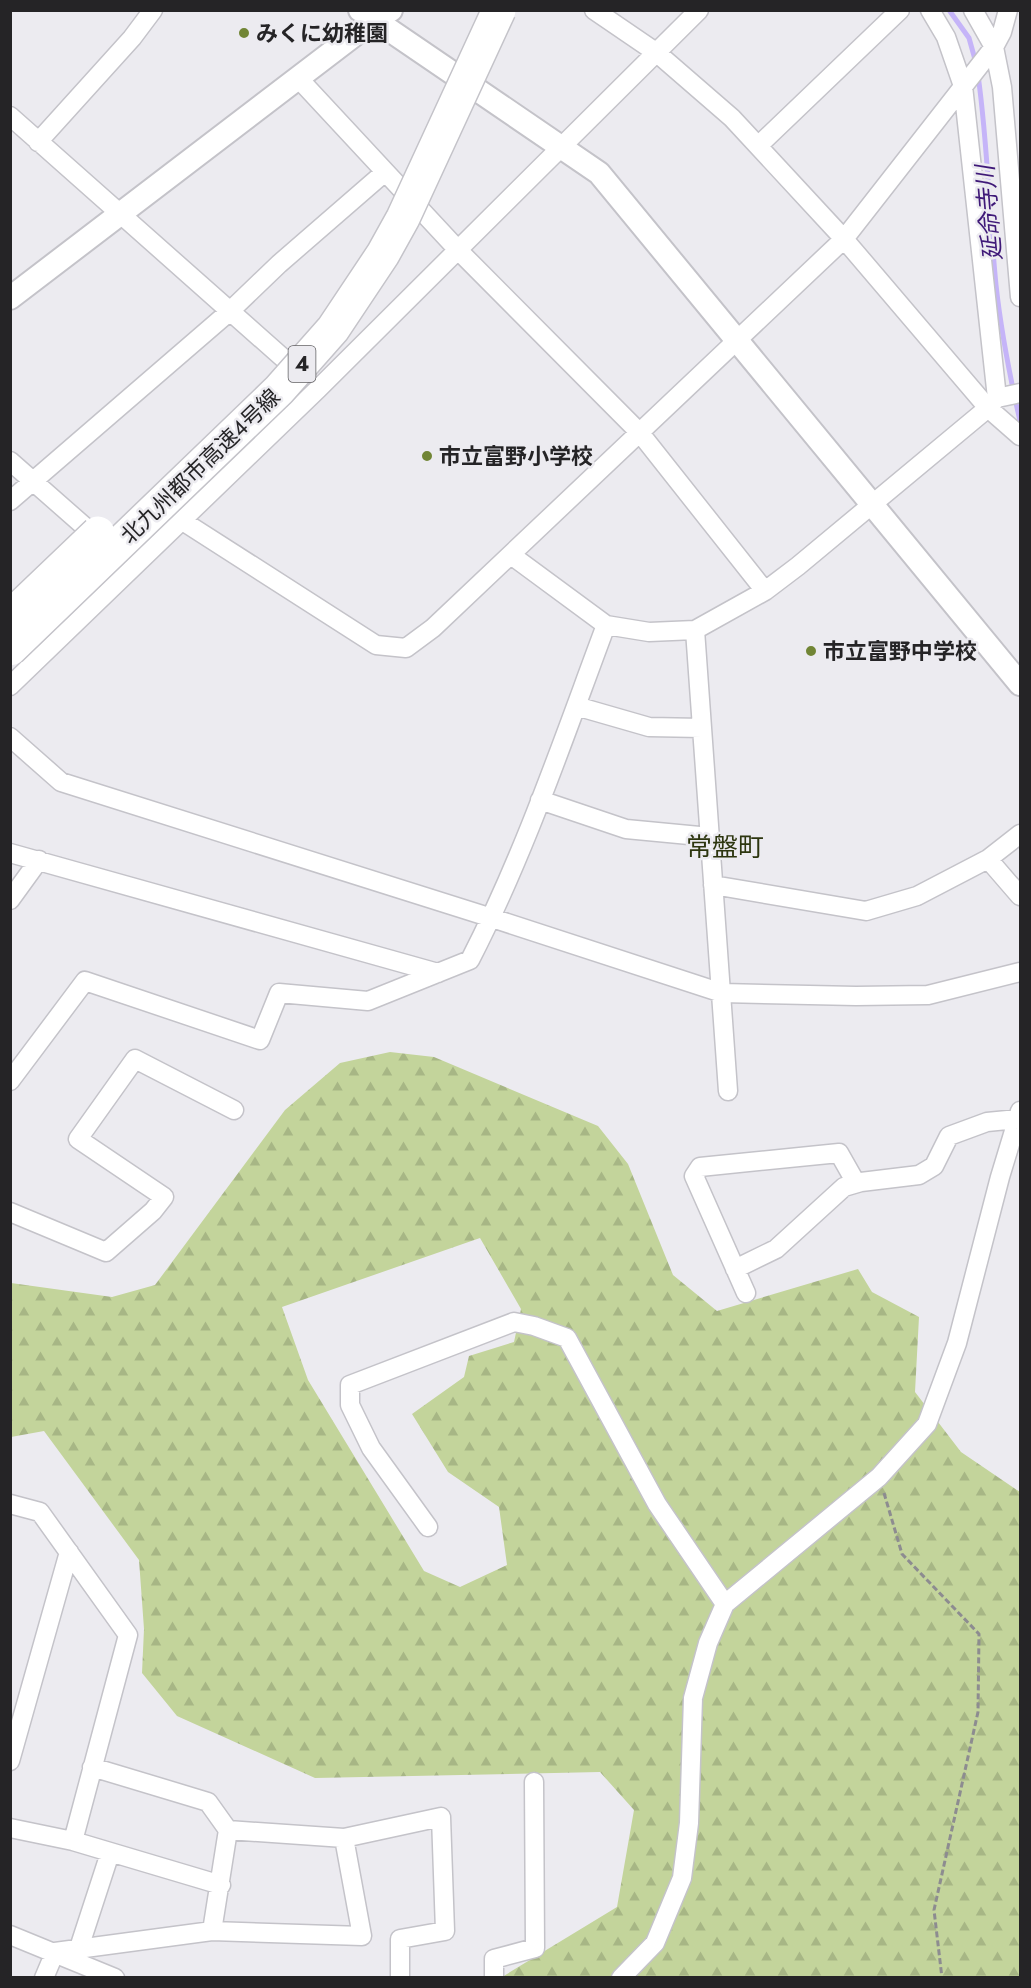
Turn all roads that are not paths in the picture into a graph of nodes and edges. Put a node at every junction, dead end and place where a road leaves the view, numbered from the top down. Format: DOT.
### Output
graph roads {
  1 [pos="153,10"];
  2 [pos="476,10"];
  3 [pos="487,10"];
  4 [pos="499,10"];
  5 [pos="594,10"];
  6 [pos="699,10"];
  7 [pos="900,10"];
  8 [pos="930,10"];
  9 [pos="972,10"];
  10 [pos="1008,10"];
  11 [pos="377,13"];
  12 [pos="994,47"];
  13 [pos="657,52"];
  14 [pos="455,75"];
  15 [pos="299,79"];
  16 [pos="963,86"];
  17 [pos="10,116"];
  18 [pos="38,142"];
  19 [pos="758,146"];
  20 [pos="561,147"];
  21 [pos="385,172"];
  22 [pos="120,213"];
  23 [pos="844,239"];
  24 [pos="458,249"];
  25 [pos="1020,297"];
  26 [pos="10,298"];
  27 [pos="230,312"];
  28 [pos="737,341"];
  29 [pos="318,389"];
  30 [pos="1020,393"];
  31 [pos="992,403"];
  32 [pos="640,433"];
  33 [pos="1020,436"];
  34 [pos="10,461"];
  35 [pos="33,481"];
  36 [pos="10,501"];
  37 [pos="873,506"];
  38 [pos="181,520"];
  39 [pos="511,555"];
  40 [pos="132,568"];
  41 [pos="765,591"];
  42 [pos="10,617"];
  43 [pos="606,625"];
  44 [pos="694,630"];
  45 [pos="10,649"];
  46 [pos="1020,684"];
  47 [pos="10,686"];
  48 [pos="576,706"];
  49 [pos="702,728"];
  50 [pos="10,737"];
  51 [pos="540,800"];
  52 [pos="1020,834"];
  53 [pos="710,837"];
  54 [pos="10,853"];
  55 [pos="988,859"];
  56 [pos="39,860"];
  57 [pos="713,885"];
  58 [pos="1020,896"];
  59 [pos="10,900"];
  60 [pos="492,918"];
  61 [pos="1020,972"];
  62 [pos="438,973"];
  63 [pos="722,993"];
  64 [pos="10,1081"];
  65 [pos="728,1091"];
  66 [pos="234,1110"];
  67 [pos="1019,1115"];
  68 [pos="856,1183"];
  69 [pos="10,1212"];
  70 [pos="735,1269"];
  71 [pos="746,1293"];
  72 [pos="10,1504"];
  73 [pos="428,1527"];
  74 [pos="69,1552"];
  75 [pos="725,1604"];
  76 [pos="10,1761"];
  77 [pos="92,1767"];
  78 [pos="534,1782"];
  79 [pos="10,1828"];
  80 [pos="228,1830"];
  81 [pos="344,1838"];
  82 [pos="73,1841"];
  83 [pos="110,1853"];
  84 [pos="221,1885"];
  85 [pos="212,1931"];
  86 [pos="10,1935"];
  87 [pos="79,1948"];
  88 [pos="55,1952"];
  89 [pos="44,1977"];
  90 [pos="115,1977"];
  91 [pos="400,1977"];
  92 [pos="494,1977"];
  93 [pos="621,1977"];
  1 -- 18 [label="street"];
  2 -- 42 [label="highway, 北九州都市高速４号線 / 4, bridge"];
  3 -- 14 [label="street"];
  4 -- 45 [label="highway, 北九州都市高速４号線 / 4, bridge"];
  5 -- 13 [label="street"];
  6 -- 13 [label="street"];
  7 -- 19 [label="street"];
  8 -- 16 [label="street"];
  9 -- 12 [label="street"];
  10 -- 12 [label="street"];
  11 -- 14 [label="street"];
  11 -- 15 [label="street"];
  12 -- 16 [label="street"];
  12 -- 25 [label="street"];
  13 -- 19 [label="street"];
  13 -- 20 [label="street"];
  14 -- 20 [label="street"];
  15 -- 21 [label="street"];
  15 -- 22 [label="street"];
  16 -- 23 [label="street"];
  16 -- 31 [label="street"];
  17 -- 18 [label="street"];
  18 -- 22 [label="street"];
  19 -- 23 [label="street"];
  20 -- 24 [label="street"];
  20 -- 28 [label="street"];
  21 -- 24 [label="street"];
  21 -- 27 [label="street"];
  22 -- 26 [label="street"];
  22 -- 27 [label="street"];
  23 -- 28 [label="street"];
  23 -- 31 [label="street"];
  24 -- 29 [label="street"];
  24 -- 32 [label="street"];
  27 -- 29 [label="street"];
  27 -- 35 [label="street"];
  28 -- 32 [label="street"];
  28 -- 37 [label="street"];
  29 -- 38 [label="street"];
  30 -- 31 [label="street"];
  31 -- 33 [label="street"];
  31 -- 37 [label="street"];
  32 -- 39 [label="street"];
  32 -- 41 [label="street"];
  34 -- 35 [label="street"];
  35 -- 36 [label="street"];
  35 -- 40 [label="street"];
  37 -- 41 [label="street"];
  37 -- 46 [label="street"];
  38 -- 39 [label="street"];
  38 -- 40 [label="street"];
  39 -- 43 [label="street"];
  40 -- 47 [label="street"];
  41 -- 44 [label="street"];
  43 -- 44 [label="street"];
  43 -- 48 [label="street"];
  44 -- 49 [label="street"];
  48 -- 49 [label="street"];
  48 -- 51 [label="street"];
  49 -- 53 [label="street"];
  50 -- 60 [label="street"];
  51 -- 53 [label="street"];
  51 -- 60 [label="street"];
  52 -- 55 [label="street"];
  53 -- 57 [label="street"];
  54 -- 56 [label="street"];
  55 -- 57 [label="street"];
  55 -- 58 [label="street"];
  56 -- 59 [label="street"];
  56 -- 62 [label="street"];
  57 -- 63 [label="street"];
  60 -- 62 [label="street"];
  60 -- 63 [label="street"];
  61 -- 63 [label="street"];
  62 -- 64 [label="street"];
  63 -- 65 [label="street"];
  66 -- 69 [label="street"];
  67 -- 68 [label="street"];
  67 -- 75 [label="street"];
  68 -- 70 [label="street"];
  68 -- 70 [label="street"];
  70 -- 71 [label="street"];
  72 -- 74 [label="street"];
  73 -- 75 [label="street"];
  74 -- 76 [label="street"];
  74 -- 77 [label="street"];
  75 -- 93 [label="street"];
  77 -- 80 [label="street"];
  77 -- 82 [label="street"];
  78 -- 92 [label="street"];
  79 -- 82 [label="street"];
  80 -- 81 [label="street"];
  80 -- 84 [label="street"];
  81 -- 85 [label="street"];
  81 -- 91 [label="street"];
  82 -- 83 [label="street"];
  83 -- 84 [label="street"];
  83 -- 87 [label="street"];
  84 -- 85 [label="street"];
  85 -- 87 [label="street"];
  86 -- 88 [label="street"];
  87 -- 88 [label="street"];
  88 -- 89 [label="street"];
  88 -- 90 [label="street"];
}
